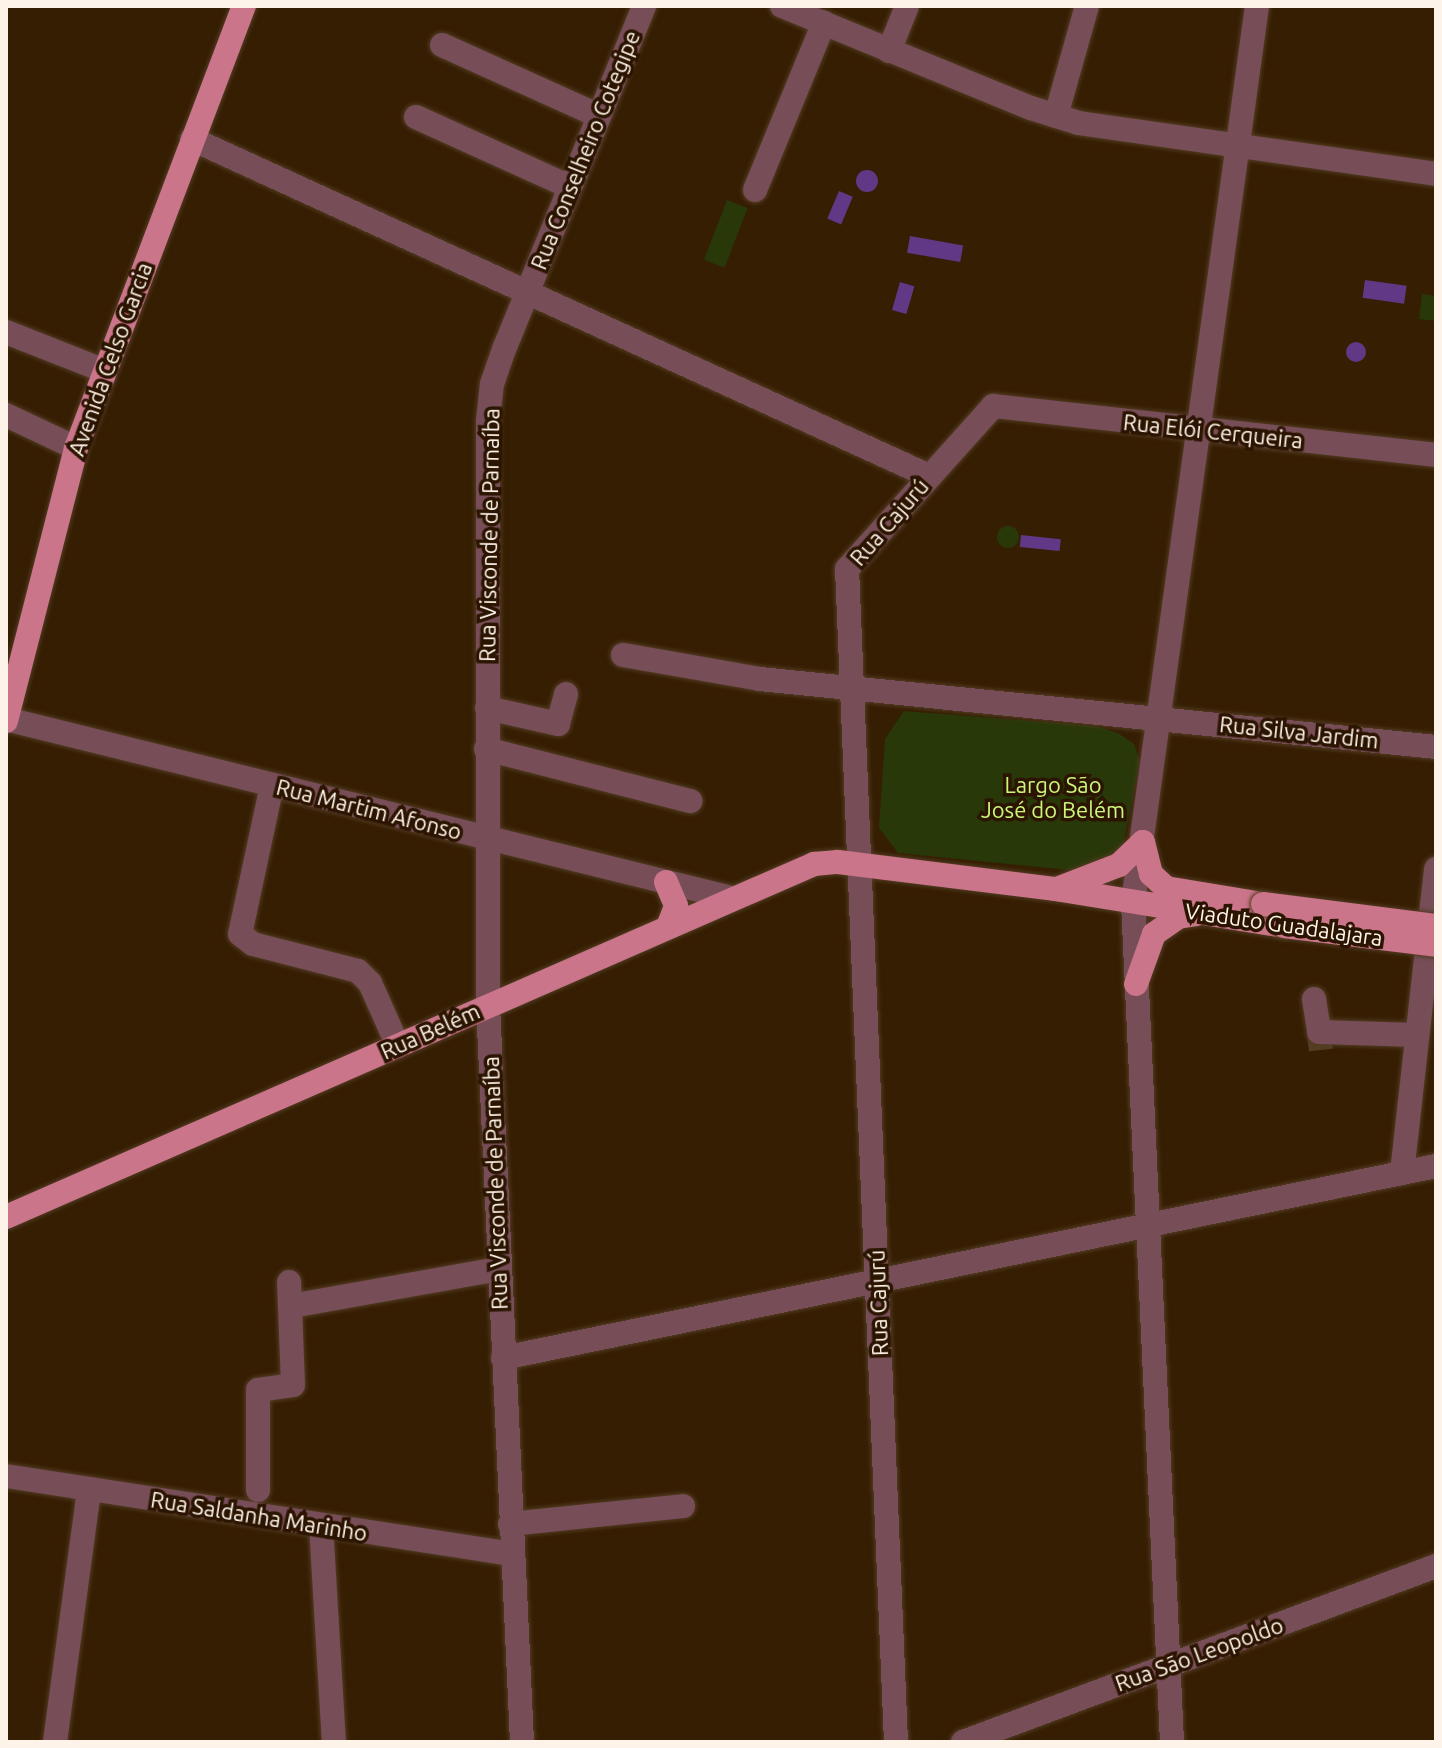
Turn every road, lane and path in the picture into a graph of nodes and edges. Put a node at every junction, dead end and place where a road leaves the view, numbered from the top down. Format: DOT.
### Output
graph roads {
  1 [pos="244,6"];
  2 [pos="644,6"];
  3 [pos="782,6"];
  4 [pos="907,6"];
  5 [pos="1087,6"];
  6 [pos="1257,6"];
  7 [pos="824,23"];
  8 [pos="442,45"];
  9 [pos="889,51"];
  10 [pos="599,116"];
  11 [pos="1056,116"];
  12 [pos="416,117"];
  13 [pos="192,139"];
  14 [pos="1238,148"];
  15 [pos="1436,174"];
  16 [pos="570,187"];
  17 [pos="755,190"];
  18 [pos="526,294"];
  19 [pos="6,332"];
  20 [pos="105,371"];
  21 [pos="990,407"];
  22 [pos="6,415"];
  23 [pos="1200,430"];
  24 [pos="76,448"];
  25 [pos="1436,455"];
  26 [pos="929,476"];
  27 [pos="623,655"];
  28 [pos="853,689"];
  29 [pos="566,694"];
  30 [pos="487,708"];
  31 [pos="1162,717"];
  32 [pos="6,720"];
  33 [pos="1436,747"];
  34 [pos="486,749"];
  35 [pos="272,785"];
  36 [pos="690,801"];
  37 [pos="485,837"];
  38 [pos="1143,842"];
  39 [pos="859,865"];
  40 [pos="1436,869"];
  41 [pos="666,882"];
  42 [pos="1056,889"];
  43 [pos="732,898"];
  44 [pos="1133,902"];
  45 [pos="1202,904"];
  46 [pos="1434,915"];
  47 [pos="668,927"];
  48 [pos="1432,957"];
  49 [pos="1136,984"];
  50 [pos="1314,999"];
  51 [pos="488,1005"];
  52 [pos="1417,1035"];
  53 [pos="398,1046"];
  54 [pos="1436,1166"];
  55 [pos="1402,1173"];
  56 [pos="6,1217"];
  57 [pos="1147,1225"];
  58 [pos="499,1269"];
  59 [pos="876,1280"];
  60 [pos="503,1358"];
  61 [pos="6,1476"];
  62 [pos="89,1490"];
  63 [pos="258,1490"];
  64 [pos="683,1506"];
  65 [pos="510,1524"];
  66 [pos="321,1525"];
  67 [pos="512,1554"];
  68 [pos="1436,1566"];
  69 [pos="1168,1666"];
  70 [pos="55,1742"];
  71 [pos="334,1742"];
  72 [pos="522,1742"];
  73 [pos="896,1742"];
  74 [pos="963,1742"];
  75 [pos="1172,1742"];
  1 -- 13 [label="main road, Avenida Celso Garcia"];
  2 -- 10 [label="street, Rua Conselheiro Cotegipe"];
  3 -- 7 [label="street"];
  4 -- 9 [label="street"];
  5 -- 11 [label="street"];
  6 -- 14 [label="street"];
  7 -- 9 [label="street"];
  7 -- 17 [label="street"];
  8 -- 10 [label="street"];
  9 -- 11 [label="street"];
  10 -- 16 [label="street, Rua Conselheiro Cotegipe"];
  11 -- 14 [label="street"];
  12 -- 16 [label="street"];
  13 -- 18 [label="street"];
  13 -- 20 [label="main road, Avenida Celso Garcia"];
  14 -- 15 [label="street"];
  14 -- 23 [label="street"];
  16 -- 18 [label="street, Rua Conselheiro Cotegipe"];
  18 -- 26 [label="street"];
  18 -- 30 [label="street, Rua Visconde de Parnaíba"];
  19 -- 20 [label="street"];
  20 -- 24 [label="main road, Avenida Celso Garcia"];
  21 -- 23 [label="street, Rua Elói Cerqueira"];
  21 -- 26 [label="street, Rua Cajurú"];
  22 -- 24 [label="street"];
  23 -- 25 [label="street, Rua Elói Cerqueira"];
  23 -- 31 [label="street"];
  24 -- 32 [label="main road, Avenida Celso Garcia"];
  26 -- 28 [label="street, Rua Cajurú"];
  27 -- 28 [label="street"];
  28 -- 31 [label="street"];
  28 -- 39 [label="street"];
  29 -- 30 [label="street"];
  30 -- 34 [label="street, Rua Visconde de Parnaíba"];
  31 -- 33 [label="street, Rua Silva Jardim"];
  31 -- 38 [label="street"];
  32 -- 35 [label="street, Rua Martim Afonso"];
  34 -- 36 [label="street"];
  34 -- 37 [label="street, Rua Visconde de Parnaíba"];
  35 -- 37 [label="street, Rua Martim Afonso"];
  35 -- 53 [label="street"];
  37 -- 41 [label="street, Rua Martim Afonso"];
  37 -- 51 [label="street, Rua Visconde de Parnaíba"];
  38 -- 42 [label="main road"];
  38 -- 44 [label="street"];
  38 -- 45 [label="main road, Viaduto Guadalajara"];
  39 -- 42 [label="main road"];
  39 -- 43 [label="main road, Rua Belém"];
  39 -- 59 [label="street, Rua Cajurú"];
  40 -- 46 [label="street"];
  41 -- 43 [label="street, Rua Martim Afonso"];
  41 -- 47 [label="main road"];
  42 -- 44 [label="main road"];
  43 -- 47 [label="main road, Rua Belém"];
  44 -- 45 [label="main road, Viaduto Guadalajara"];
  44 -- 49 [label="street"];
  45 -- 46 [label="main road, Viaduto Guadalajara, bridge"];
  45 -- 48 [label="main road, Viaduto Guadalajara, bridge"];
  45 -- 49 [label="main road"];
  46 -- 48 [label="street"];
  47 -- 51 [label="main road, Rua Belém"];
  48 -- 52 [label="street"];
  49 -- 57 [label="street"];
  50 -- 52 [label="street"];
  51 -- 53 [label="main road, Rua Belém"];
  51 -- 58 [label="street, Rua Visconde de Parnaíba"];
  52 -- 55 [label="street"];
  53 -- 56 [label="main road, Rua Belém"];
  54 -- 55 [label="street"];
  55 -- 57 [label="street"];
  57 -- 59 [label="street"];
  57 -- 69 [label="street"];
  58 -- 60 [label="street, Rua Visconde de Parnaíba"];
  58 -- 63 [label="street"];
  59 -- 60 [label="street"];
  59 -- 73 [label="street, Rua Cajurú"];
  60 -- 65 [label="street, Rua Visconde de Parnaíba"];
  61 -- 62 [label="street, Rua Saldanha Marinho"];
  62 -- 66 [label="street, Rua Saldanha Marinho"];
  62 -- 70 [label="street"];
  64 -- 65 [label="street"];
  65 -- 67 [label="street, Rua Visconde de Parnaíba"];
  66 -- 67 [label="street, Rua Saldanha Marinho"];
  66 -- 71 [label="street"];
  67 -- 72 [label="street, Rua Visconde de Parnaíba"];
  68 -- 69 [label="street, Rua São Leopoldo"];
  69 -- 74 [label="street, Rua São Leopoldo"];
  69 -- 75 [label="street"];
}
